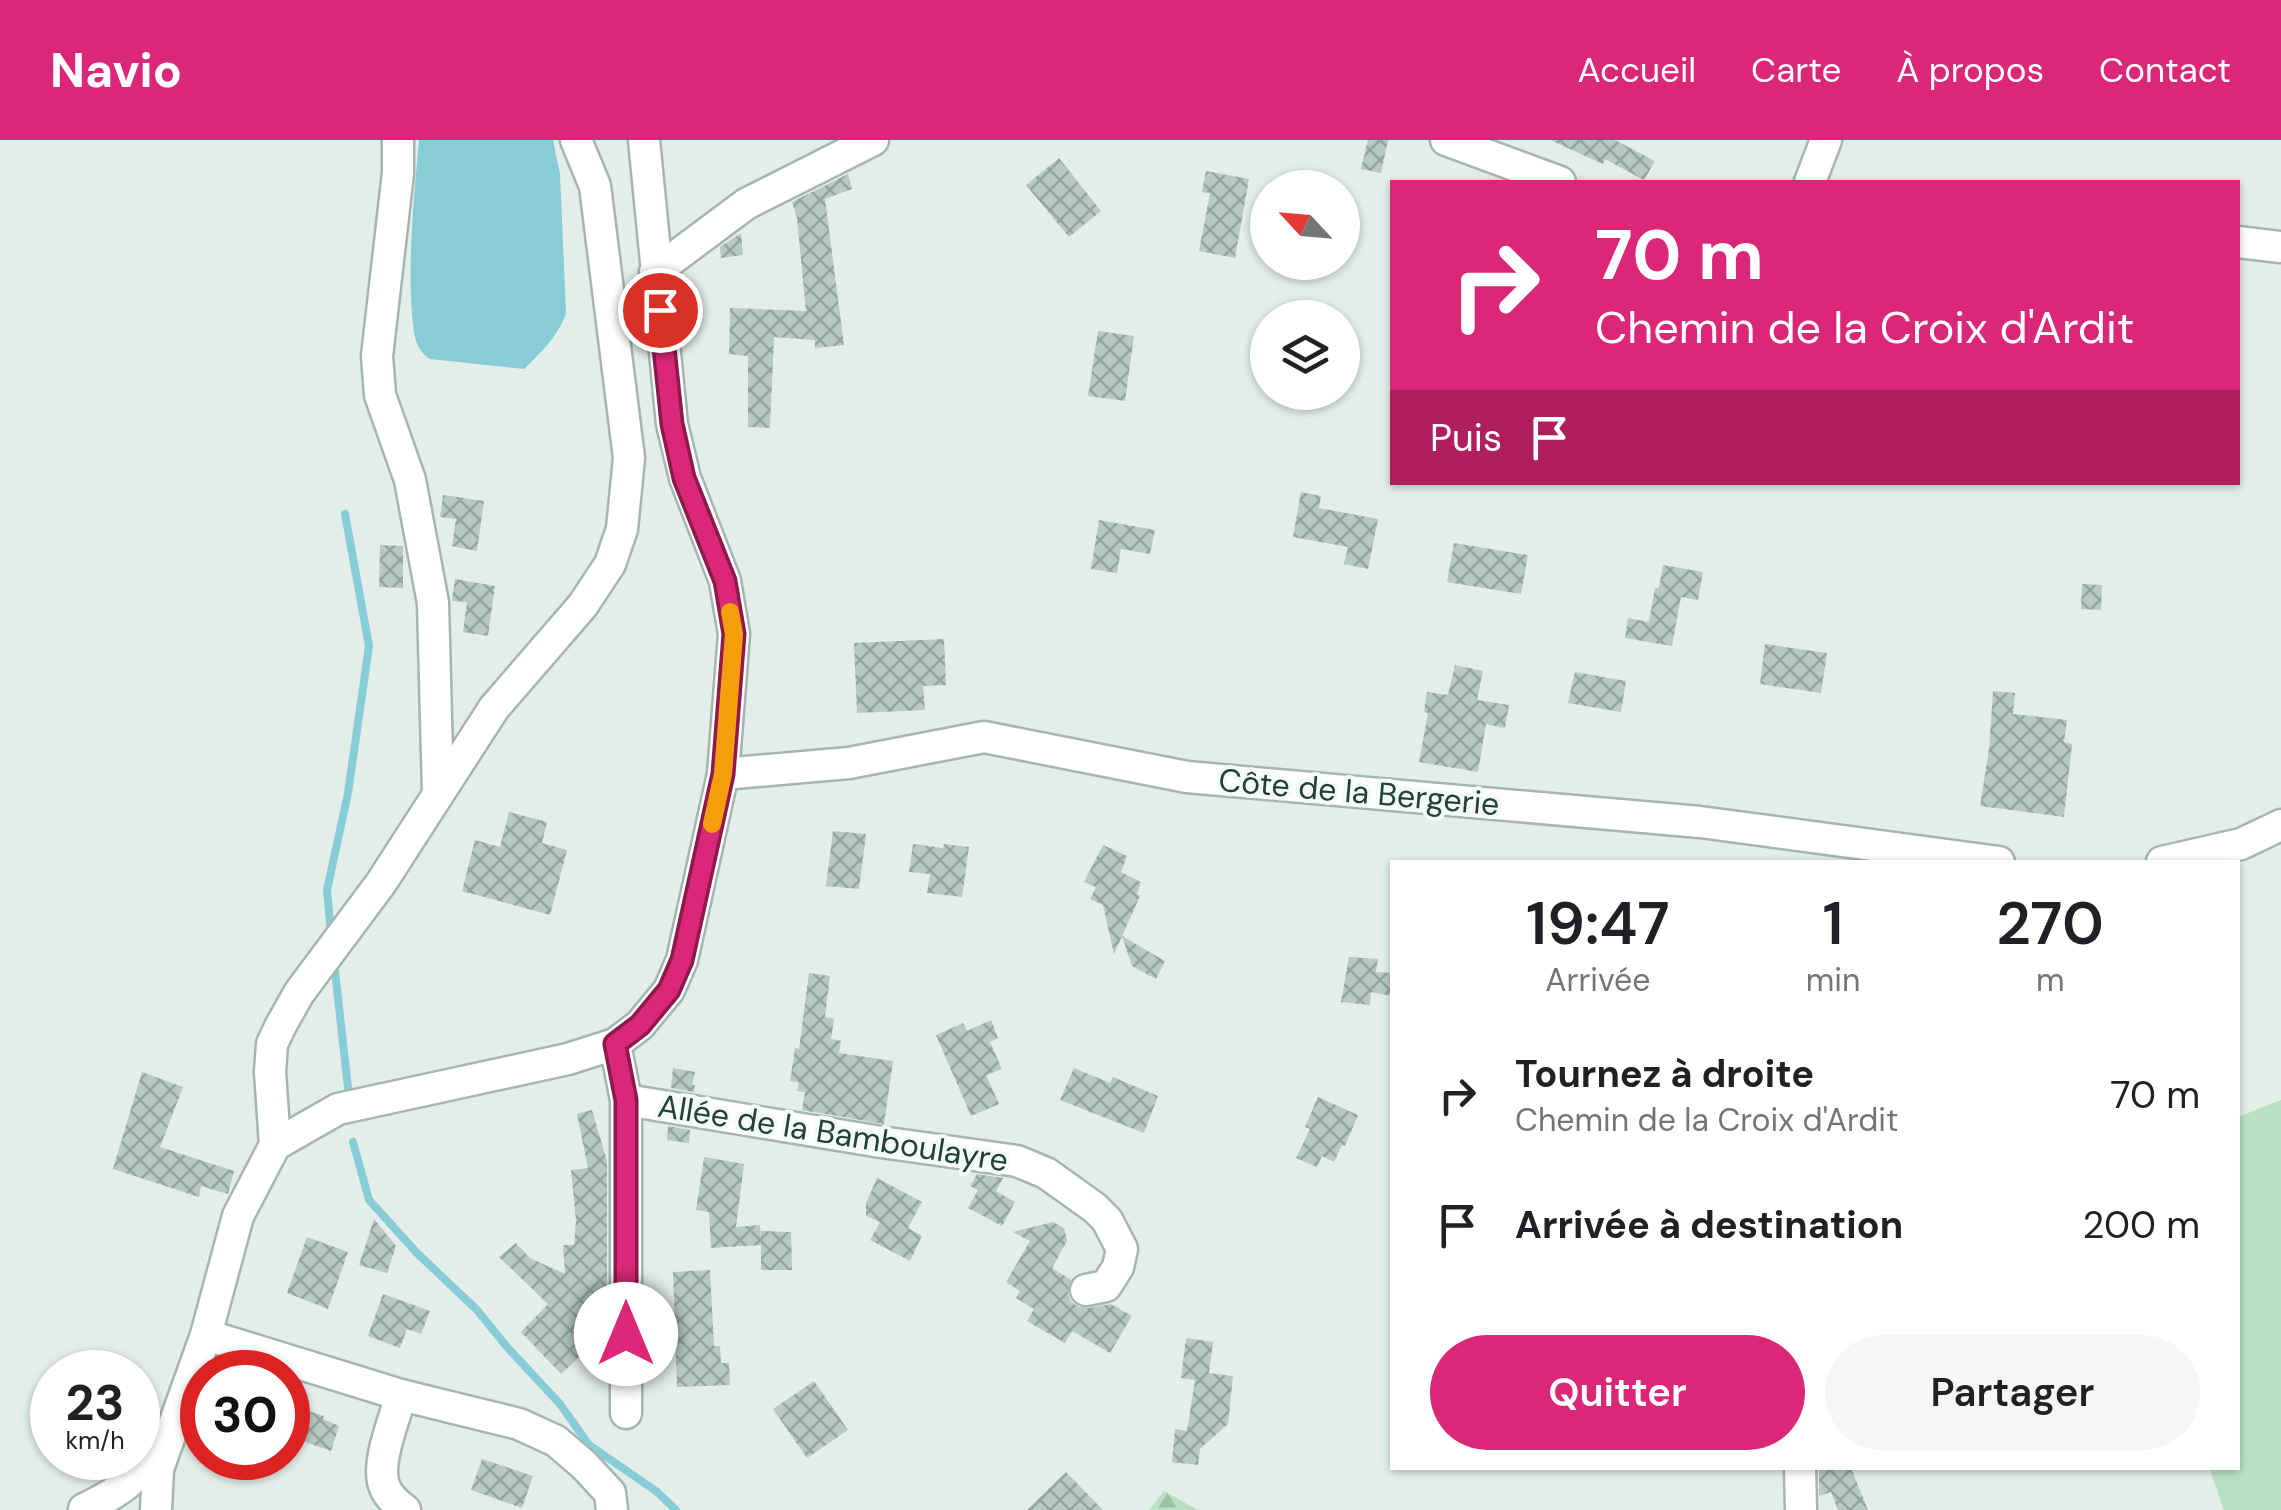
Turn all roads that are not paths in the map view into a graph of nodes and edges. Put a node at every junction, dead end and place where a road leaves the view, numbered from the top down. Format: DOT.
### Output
graph roads {
  1 [pos="398,140"];
  2 [pos="576,140"];
  3 [pos="644,140"];
  4 [pos="874,140"];
  5 [pos="1446,140"];
  6 [pos="1826,140"];
  7 [pos="1555,180"];
  8 [pos="1811,180"];
  9 [pos="2240,242"];
  10 [pos="2281,247"];
  11 [pos="656,272"];
  12 [pos="723,774"];
  13 [pos="438,794"];
  14 [pos="2281,825"];
  15 [pos="1983,860"];
  16 [pos="2171,860"];
  17 [pos="615,1044"];
  18 [pos="626,1100"];
  19 [pos="275,1145"];
  20 [pos="1086,1290"];
  21 [pos="206,1335"];
  22 [pos="401,1395"];
  23 [pos="626,1413"];
  24 [pos="170,1431"];
  25 [pos="1800,1470"];
  26 [pos="76,1510"];
  27 [pos="84,1510"];
  28 [pos="105,1510"];
  29 [pos="156,1510"];
  30 [pos="406,1510"];
  31 [pos="612,1510"];
  32 [pos="1801,1510"];
  1 -- 13 [label="street"];
  2 -- 13 [label="street"];
  3 -- 11 [label="street"];
  4 -- 11 [label="street"];
  5 -- 7 [label="street"];
  6 -- 8 [label="street"];
  9 -- 10 [label="street"];
  11 -- 12 [label="street"];
  12 -- 15 [label="street, Côte de la Bergerie"];
  12 -- 17 [label="street"];
  13 -- 19 [label="street"];
  14 -- 16 [label="street"];
  17 -- 18 [label="street, Allée de la Bamboulayre"];
  17 -- 19 [label="street"];
  18 -- 20 [label="street, Allée de la Bamboulayre"];
  18 -- 23 [label="street, Allée de la Bamboulayre"];
  19 -- 21 [label="street"];
  21 -- 22 [label="street"];
  21 -- 24 [label="street"];
  22 -- 30 [label="street"];
  22 -- 31 [label="street"];
  24 -- 27 [label="street"];
  24 -- 29 [label="street"];
  25 -- 32 [label="street"];
  26 -- 27 [label="street"];
  27 -- 28 [label="street"];
}
